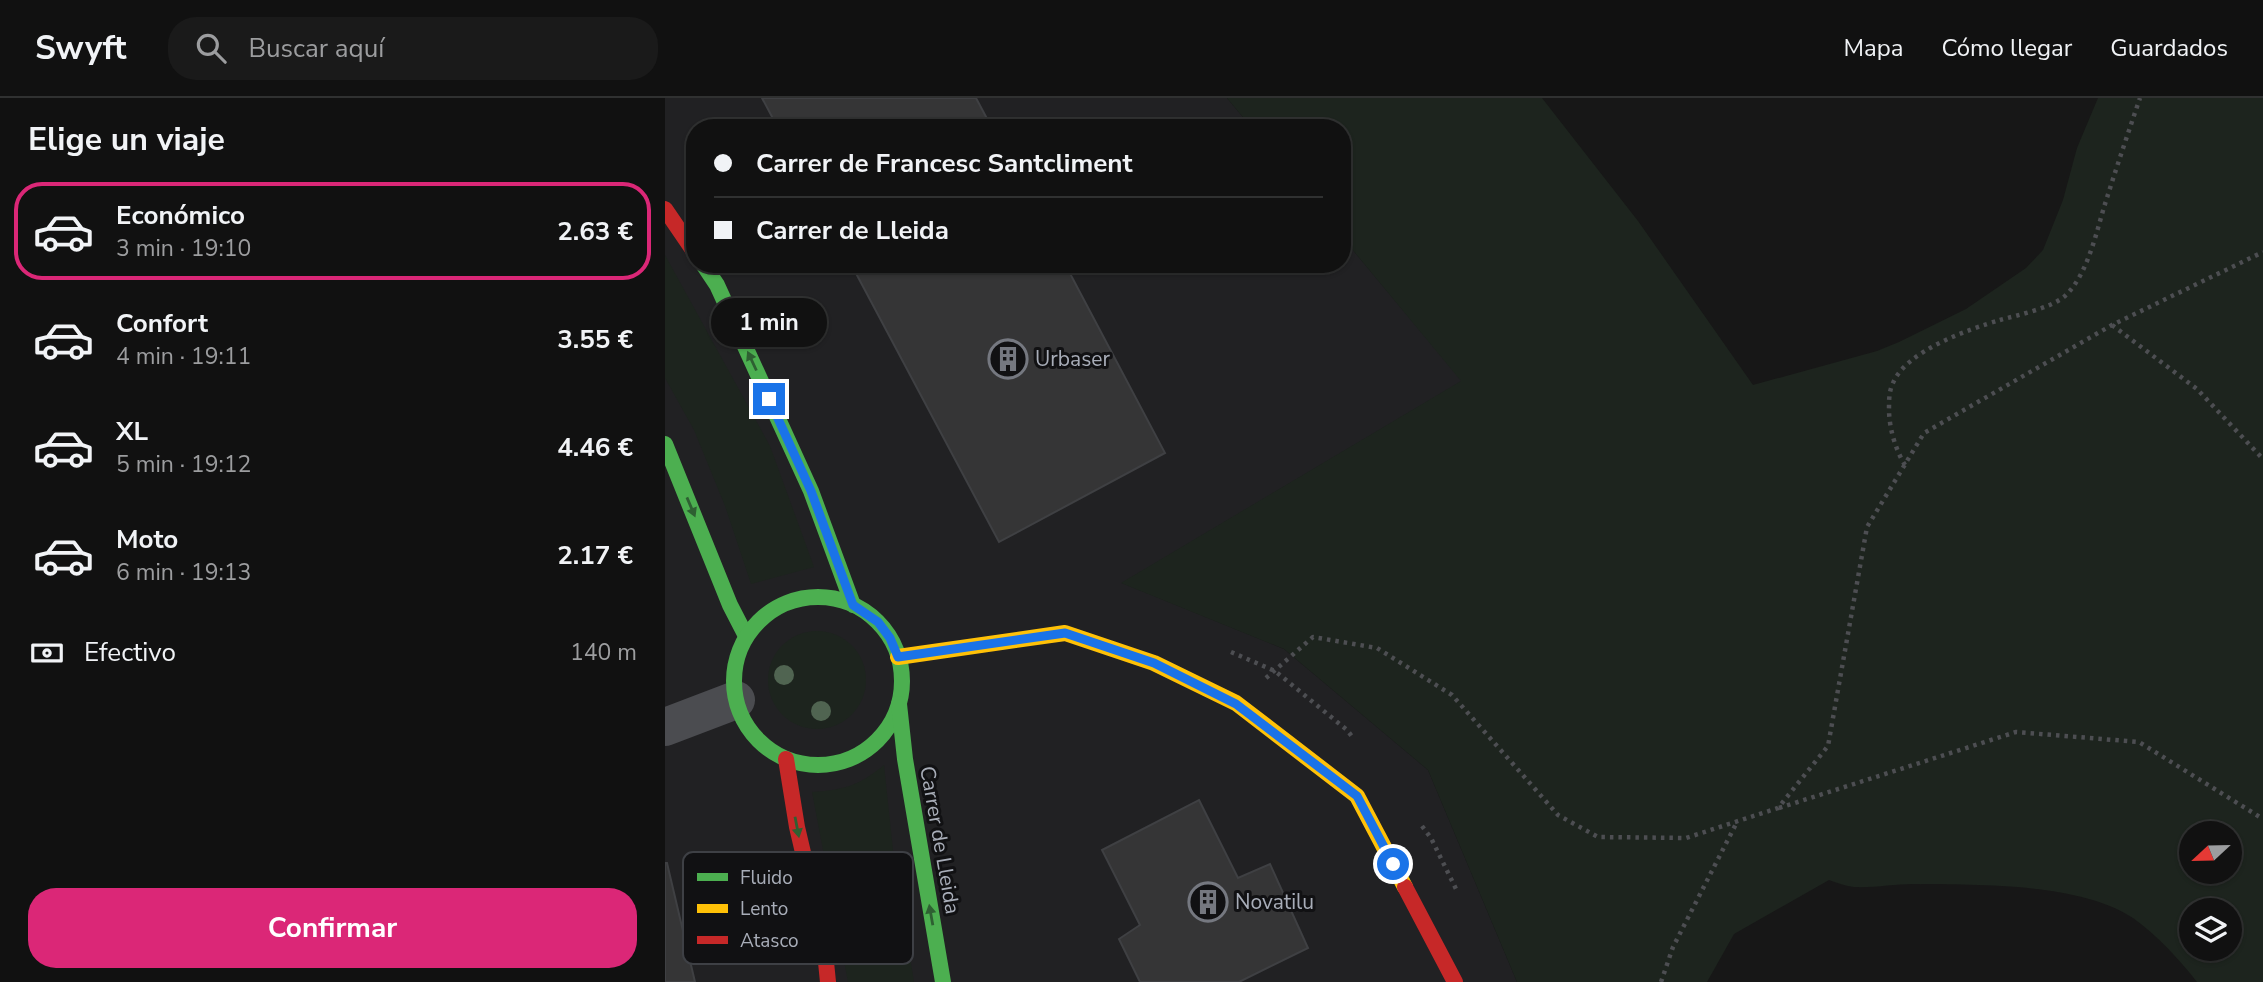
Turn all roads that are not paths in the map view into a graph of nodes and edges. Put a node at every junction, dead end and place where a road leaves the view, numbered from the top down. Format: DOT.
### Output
graph roads {
  1 [pos="665,209"];
  2 [pos="686,240"];
  3 [pos="709,273"];
  4 [pos="665,444"];
  5 [pos="853,605"];
  6 [pos="746,636"];
  7 [pos="898,657"];
  8 [pos="736,700"];
  9 [pos="899,704"];
  10 [pos="665,727"];
  11 [pos="786,759"];
  12 [pos="803,852"];
  13 [pos="826,964"];
  14 [pos="828,982"];
  15 [pos="943,982"];
  16 [pos="1455,982"];
  1 -- 2 [label="street"];
  5 -- 3 [label="street, one-way"];
  4 -- 6 [label="street, one-way"];
  5 -- 6 [label="street"];
  5 -- 7 [label="street"];
  6 -- 8 [label="street"];
  7 -- 9 [label="street"];
  7 -- 16 [label="street"];
  8 -- 10 [label="street"];
  8 -- 11 [label="street"];
  9 -- 11 [label="street"];
  15 -- 9 [label="street, Carrer de Lleida, one-way"];
  11 -- 12 [label="street, one-way"];
  13 -- 14 [label="street, one-way"];
}
